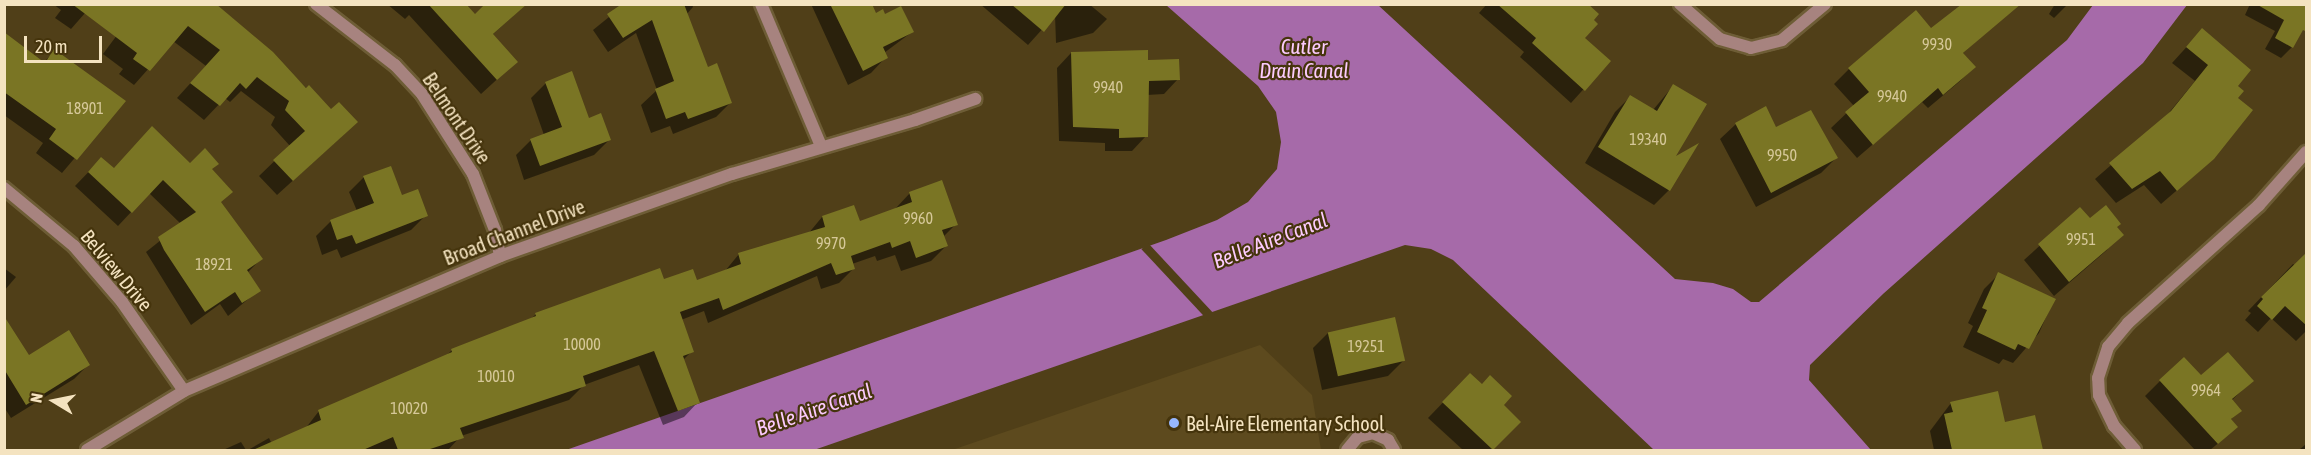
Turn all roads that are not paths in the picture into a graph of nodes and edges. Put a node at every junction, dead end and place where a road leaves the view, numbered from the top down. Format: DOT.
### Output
graph roads {
  1 [pos="316,4"];
  2 [pos="761,4"];
  3 [pos="1680,4"];
  4 [pos="1826,4"];
  5 [pos="975,99"];
  6 [pos="821,146"];
  7 [pos="2307,152"];
  8 [pos="4,188"];
  9 [pos="500,256"];
  10 [pos="184,392"];
  11 [pos="87,450"];
  12 [pos="1347,450"];
  13 [pos="1394,450"];
  14 [pos="2135,450"];
  1 -- 9 [label="street, Belmont Drive"];
  2 -- 6 [label="street"];
  3 -- 4 [label="street"];
  5 -- 6 [label="street, Broad Channel Drive"];
  6 -- 9 [label="street, Broad Channel Drive"];
  7 -- 14 [label="street"];
  8 -- 10 [label="street, Belview Drive"];
  9 -- 10 [label="street, Broad Channel Drive"];
  10 -- 11 [label="street, Broad Channel Drive"];
  12 -- 13 [label="street"];
}
